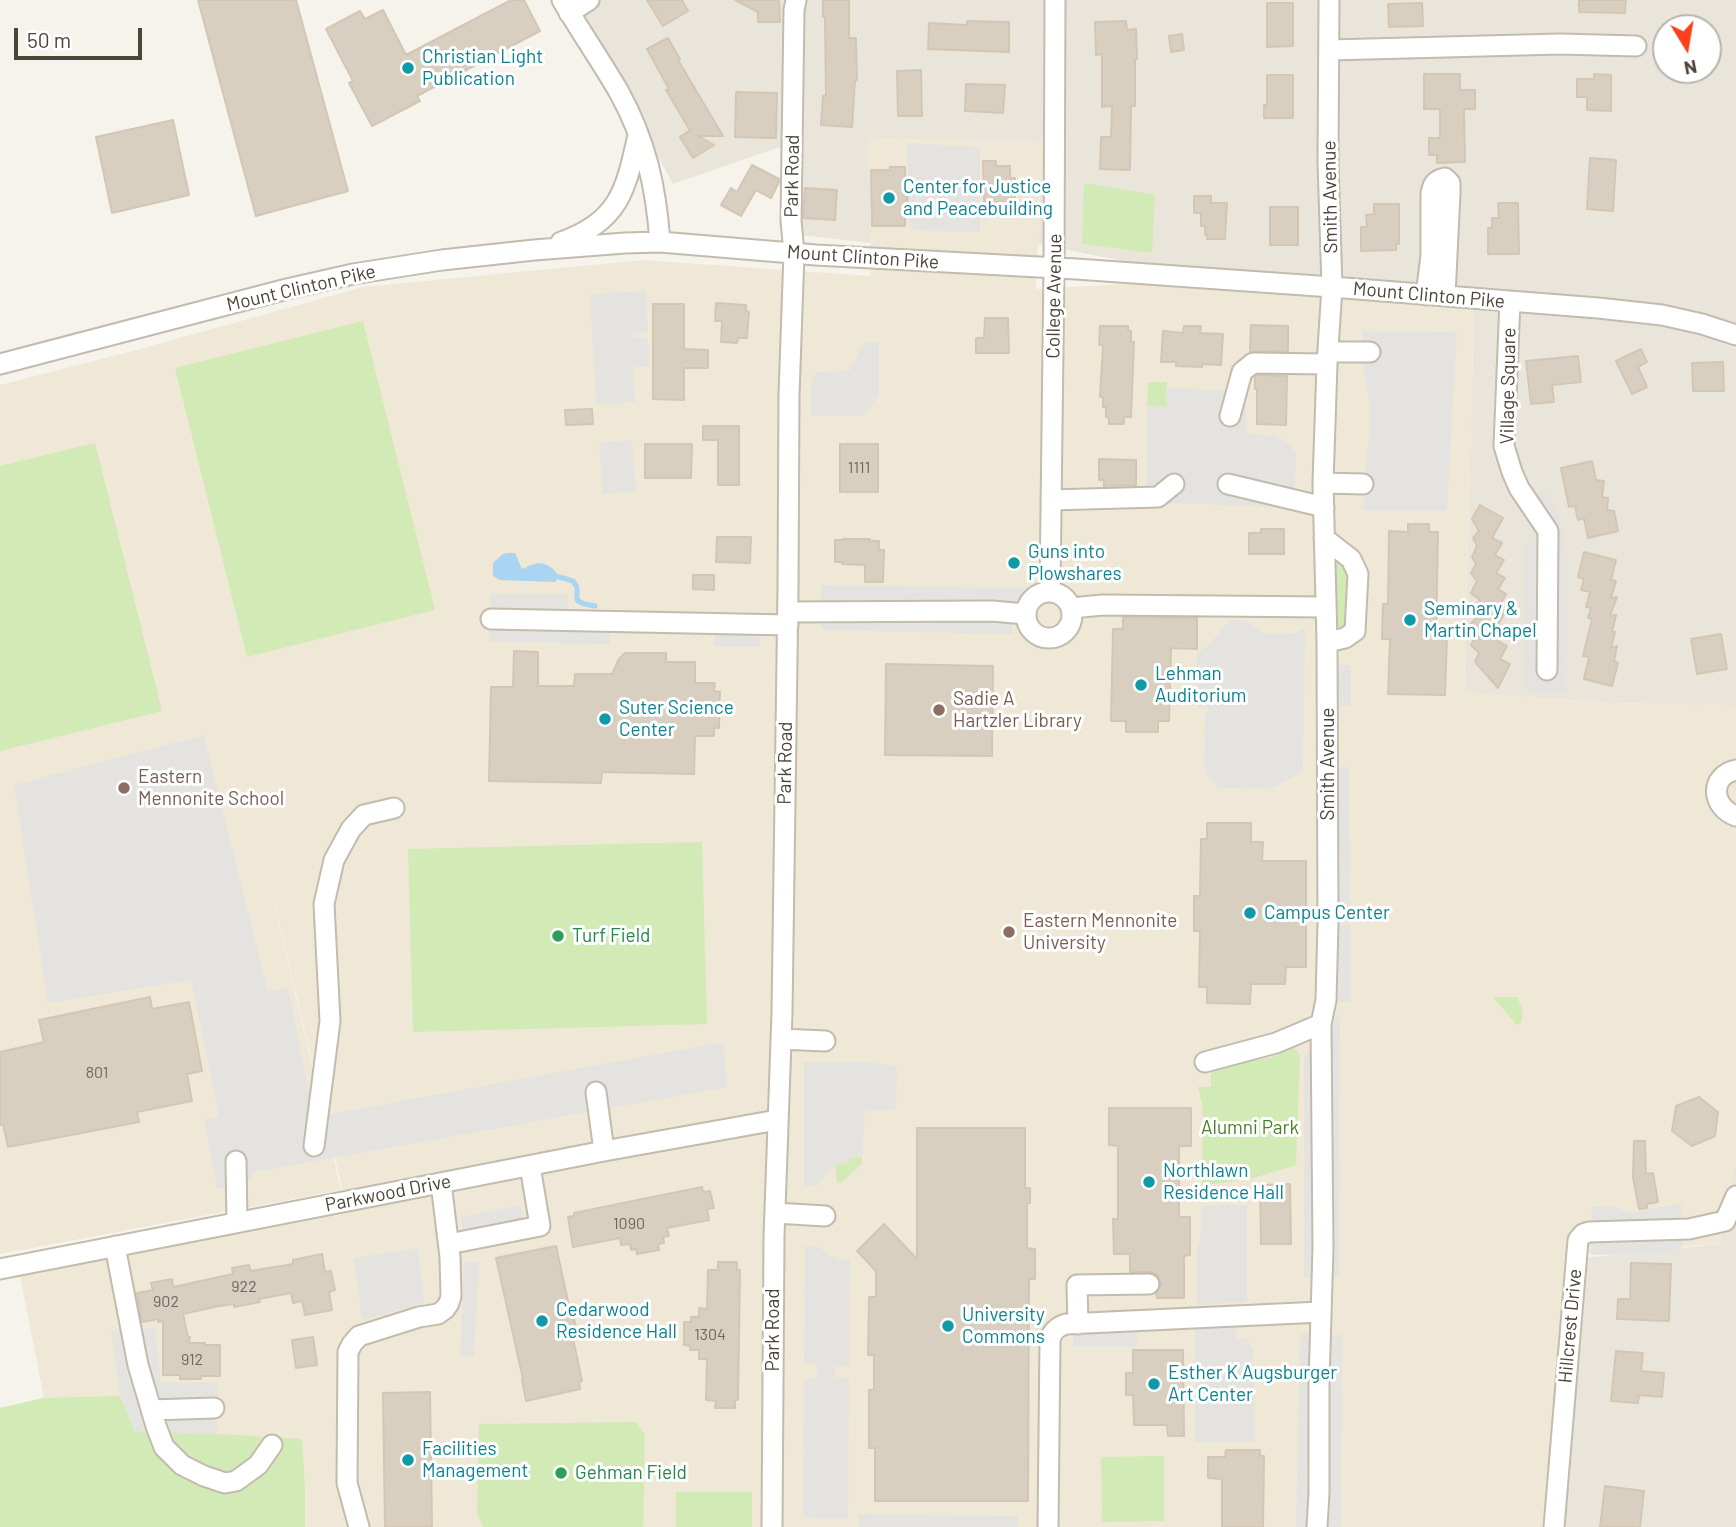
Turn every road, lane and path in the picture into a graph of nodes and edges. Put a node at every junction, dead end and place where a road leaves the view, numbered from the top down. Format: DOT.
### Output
graph roads {
  1 [pos="589,0"];
  2 [pos="796,0"];
  3 [pos="1055,0"];
  4 [pos="1329,0"];
  5 [pos="566,7"];
  6 [pos="1636,46"];
  7 [pos="1330,50"];
  8 [pos="638,134"];
  9 [pos="660,242"];
  10 [pos="534,250"];
  11 [pos="794,253"];
  12 [pos="1054,268"];
  13 [pos="1332,287"];
  14 [pos="1436,295"];
  15 [pos="1510,301"];
  16 [pos="1736,335"];
  17 [pos="1370,352"];
  18 [pos="1327,358"];
  19 [pos="0,364"];
  20 [pos="1230,416"];
  21 [pos="1323,483"];
  22 [pos="1174,484"];
  23 [pos="1228,484"];
  24 [pos="1363,484"];
  25 [pos="1051,500"];
  26 [pos="1324,507"];
  27 [pos="1324,538"];
  28 [pos="1050,592"];
  29 [pos="1326,607"];
  30 [pos="1072,608"];
  31 [pos="1026,614"];
  32 [pos="788,618"];
  33 [pos="491,619"];
  34 [pos="1327,642"];
  35 [pos="1547,670"];
  36 [pos="1736,770"];
  37 [pos="394,808"];
  38 [pos="1736,816"];
  39 [pos="1321,1024"];
  40 [pos="781,1039"];
  41 [pos="825,1041"];
  42 [pos="1205,1062"];
  43 [pos="596,1092"];
  44 [pos="777,1120"];
  45 [pos="314,1146"];
  46 [pos="604,1151"];
  47 [pos="236,1161"];
  48 [pos="530,1166"];
  49 [pos="441,1183"];
  50 [pos="1736,1196"];
  51 [pos="775,1213"];
  52 [pos="825,1216"];
  53 [pos="237,1222"];
  54 [pos="449,1244"];
  55 [pos="115,1246"];
  56 [pos="0,1269"];
  57 [pos="1149,1284"];
  58 [pos="1321,1312"];
  59 [pos="1078,1324"];
  60 [pos="214,1408"];
  61 [pos="151,1410"];
  62 [pos="272,1445"];
  63 [pos="359,1527"];
  64 [pos="772,1527"];
  65 [pos="1048,1527"];
  66 [pos="1317,1527"];
  67 [pos="1554,1527"];
  1 -- 5 [label="street"];
  2 -- 11 [label="street, Park Road"];
  3 -- 12 [label="street, College Avenue"];
  4 -- 7 [label="street, Smith Avenue"];
  5 -- 8 [label="street"];
  6 -- 7 [label="street"];
  7 -- 13 [label="street, Smith Avenue"];
  8 -- 9 [label="street"];
  8 -- 10 [label="street"];
  9 -- 10 [label="street, Mount Clinton Pike"];
  9 -- 11 [label="street, Mount Clinton Pike"];
  10 -- 19 [label="street, Mount Clinton Pike"];
  11 -- 12 [label="street, Mount Clinton Pike"];
  11 -- 32 [label="street, Park Road"];
  12 -- 13 [label="street, Mount Clinton Pike"];
  12 -- 25 [label="street, College Avenue"];
  13 -- 14 [label="street, Mount Clinton Pike"];
  13 -- 18 [label="street, Smith Avenue"];
  14 -- 14 [label="street"];
  14 -- 15 [label="street, Mount Clinton Pike"];
  15 -- 16 [label="street, Mount Clinton Pike"];
  15 -- 35 [label="street, Village Square"];
  17 -- 18 [label="street"];
  18 -- 20 [label="street"];
  18 -- 21 [label="street, Smith Avenue"];
  21 -- 24 [label="street"];
  21 -- 26 [label="street, Smith Avenue"];
  22 -- 25 [label="street"];
  23 -- 26 [label="street"];
  25 -- 28 [label="street, College Avenue"];
  26 -- 27 [label="street, Smith Avenue"];
  27 -- 29 [label="street, Smith Avenue"];
  27 -- 34 [label="street"];
  28 -- 30 [label="street"];
  28 -- 31 [label="street"];
  29 -- 30 [label="street"];
  29 -- 34 [label="street, Smith Avenue"];
  30 -- 31 [label="street"];
  31 -- 32 [label="street"];
  32 -- 33 [label="street"];
  32 -- 40 [label="street, Park Road"];
  34 -- 39 [label="street, Smith Avenue"];
  36 -- 38 [label="street"];
  37 -- 45 [label="street"];
  39 -- 42 [label="street"];
  39 -- 58 [label="street, Smith Avenue"];
  40 -- 41 [label="street"];
  40 -- 44 [label="street, Park Road"];
  43 -- 46 [label="street"];
  44 -- 46 [label="street, Parkwood Drive"];
  44 -- 51 [label="street, Park Road"];
  46 -- 48 [label="street, Parkwood Drive"];
  47 -- 53 [label="street"];
  48 -- 49 [label="street, Parkwood Drive"];
  48 -- 54 [label="street"];
  49 -- 53 [label="street, Parkwood Drive"];
  49 -- 54 [label="street"];
  50 -- 67 [label="street, Hillcrest Drive"];
  51 -- 52 [label="street"];
  51 -- 64 [label="street, Park Road"];
  53 -- 55 [label="street, Parkwood Drive"];
  54 -- 63 [label="street"];
  55 -- 56 [label="street, Parkwood Drive"];
  55 -- 61 [label="street"];
  57 -- 59 [label="street"];
  58 -- 59 [label="street"];
  58 -- 66 [label="street, Smith Avenue"];
  59 -- 65 [label="street"];
  60 -- 61 [label="street"];
  61 -- 62 [label="street"];
}
